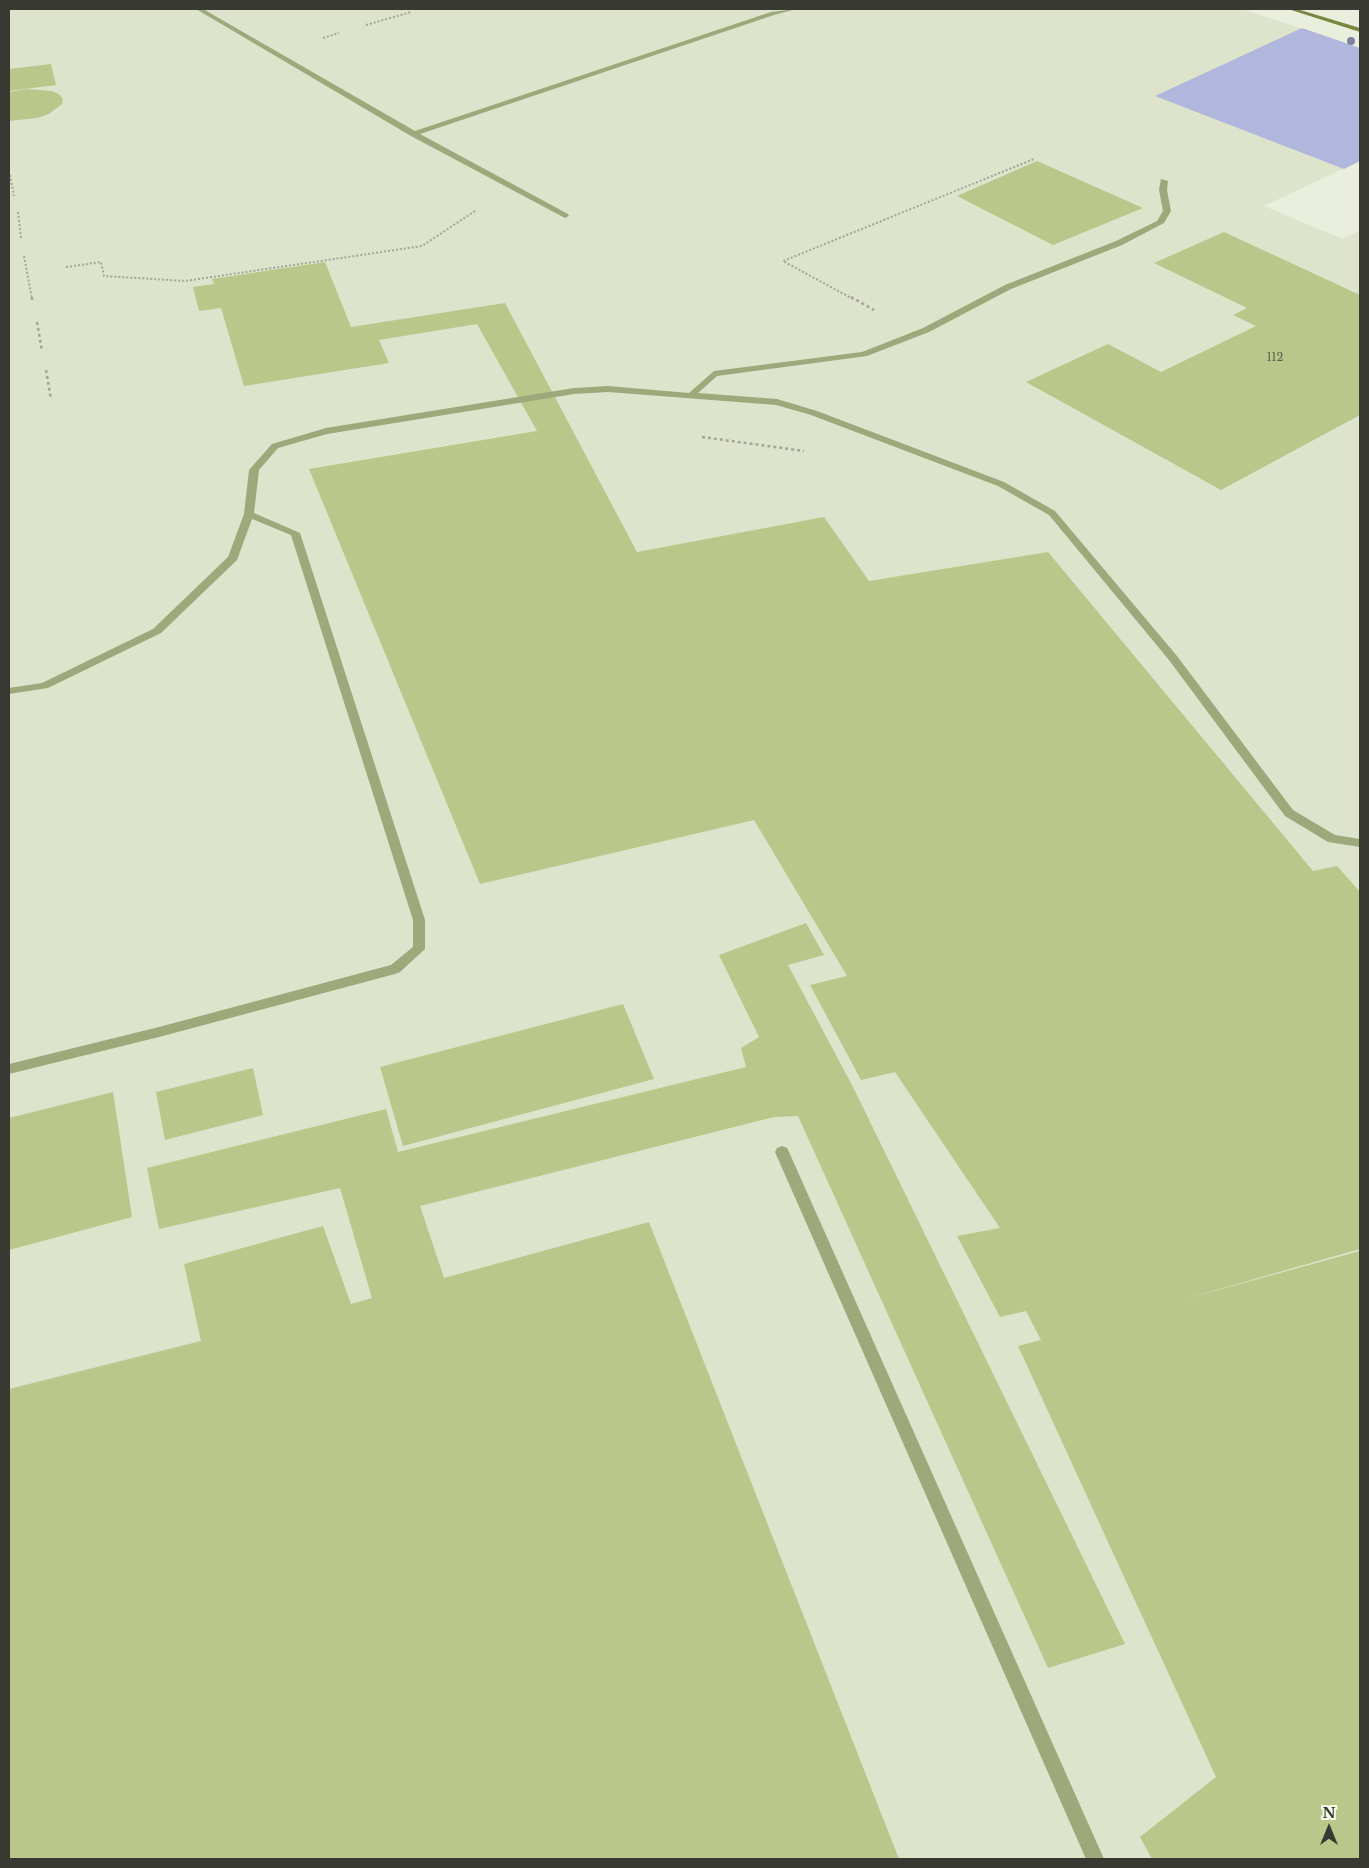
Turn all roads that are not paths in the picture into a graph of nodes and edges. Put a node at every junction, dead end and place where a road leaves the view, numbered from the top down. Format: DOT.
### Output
graph roads {
  1 [pos="199,9"];
  2 [pos="793,9"];
  3 [pos="1291,9"];
  4 [pos="1360,30"];
  5 [pos="414,134"];
  6 [pos="1164,181"];
  7 [pos="566,216"];
  8 [pos="690,396"];
  9 [pos="249,514"];
  10 [pos="9,691"];
  11 [pos="1360,843"];
  12 [pos="9,1069"];
  13 [pos="782,1152"];
  14 [pos="1095,1859"];
  1 -- 5 [label="lane"];
  2 -- 5 [label="lane"];
  3 -- 4 [label="main road"];
  5 -- 7 [label="lane"];
  6 -- 8 [label="lane"];
  8 -- 9 [label="lane"];
  8 -- 11 [label="lane"];
  9 -- 10 [label="lane"];
  9 -- 12 [label="lane"];
  13 -- 14 [label="lane"];
}
